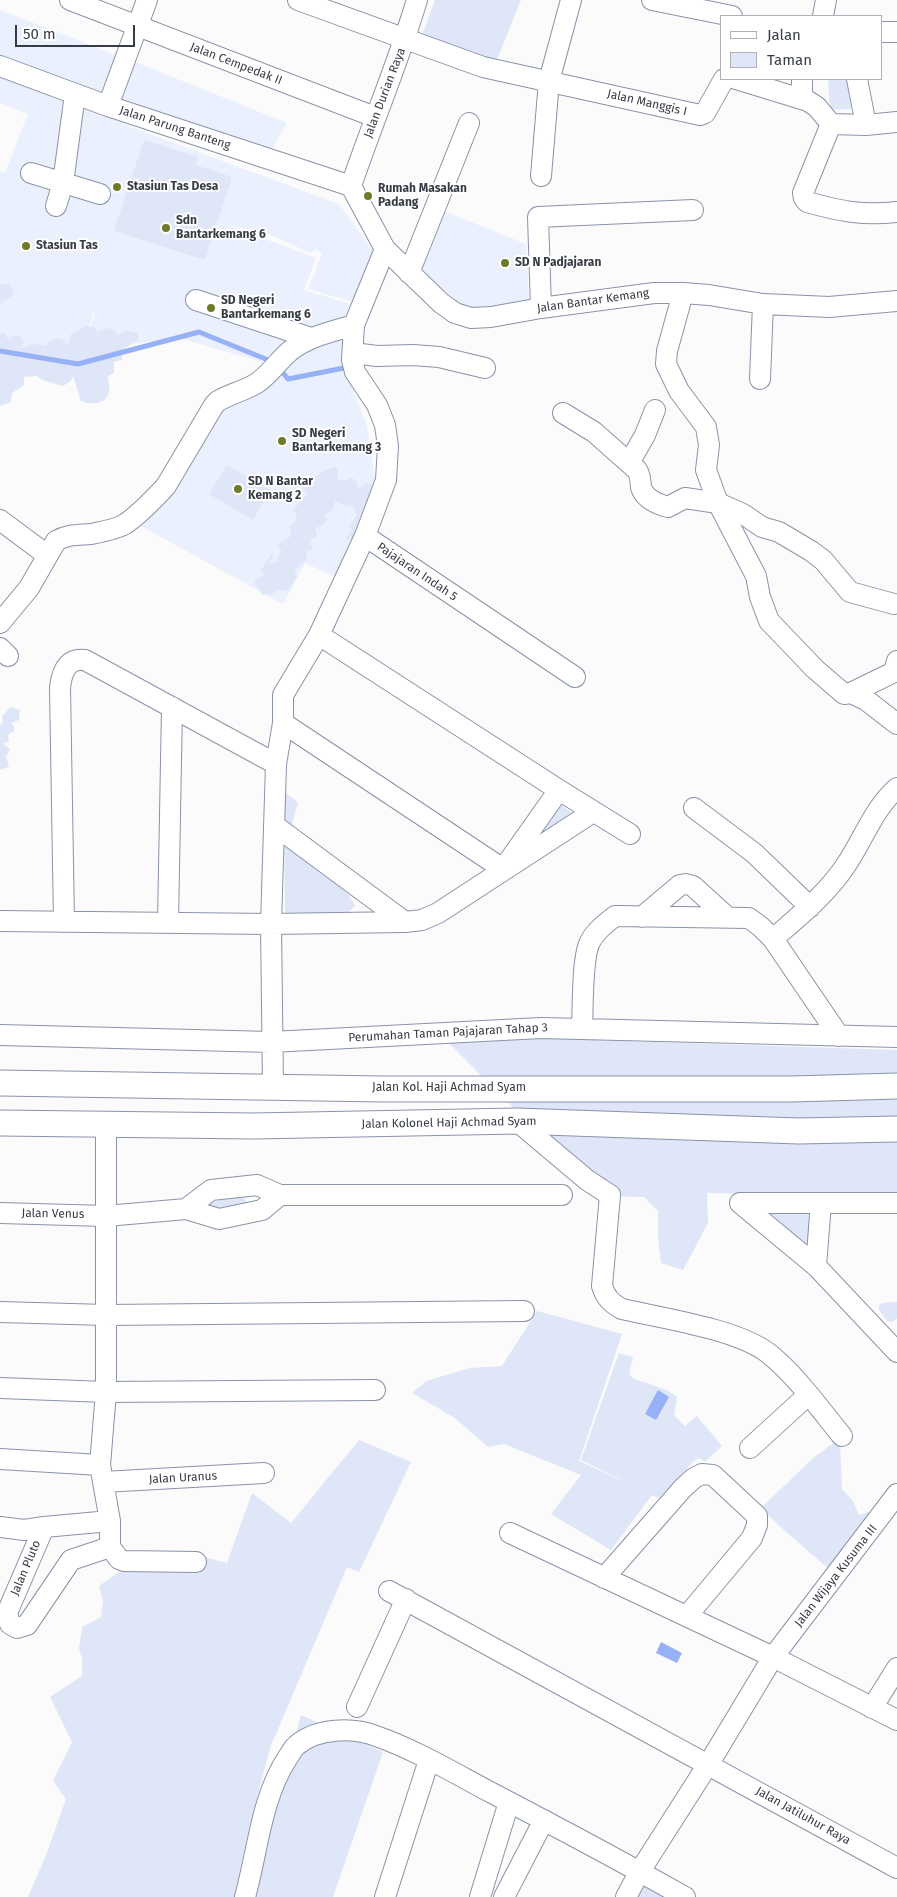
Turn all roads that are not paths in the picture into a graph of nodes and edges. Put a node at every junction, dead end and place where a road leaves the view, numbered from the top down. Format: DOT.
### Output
graph roads {
  1 [pos="70,0"];
  2 [pos="147,0"];
  3 [pos="298,0"];
  4 [pos="417,0"];
  5 [pos="571,0"];
  6 [pos="652,0"];
  7 [pos="826,0"];
  8 [pos="688,4"];
  9 [pos="721,10"];
  10 [pos="823,15"];
  11 [pos="136,26"];
  12 [pos="882,32"];
  13 [pos="897,32"];
  14 [pos="405,39"];
  15 [pos="0,66"];
  16 [pos="723,80"];
  17 [pos="743,80"];
  18 [pos="858,80"];
  19 [pos="549,81"];
  20 [pos="802,89"];
  21 [pos="75,94"];
  22 [pos="108,106"];
  23 [pos="375,117"];
  24 [pos="897,122"];
  25 [pos="469,123"];
  26 [pos="831,124"];
  27 [pos="866,125"];
  28 [pos="31,173"];
  29 [pos="541,176"];
  30 [pos="63,183"];
  31 [pos="351,186"];
  32 [pos="100,194"];
  33 [pos="56,206"];
  34 [pos="693,210"];
  35 [pos="897,212"];
  36 [pos="385,249"];
  37 [pos="409,273"];
  38 [pos="683,293"];
  39 [pos="196,300"];
  40 [pos="897,301"];
  41 [pos="763,304"];
  42 [pos="542,308"];
  43 [pos="354,325"];
  44 [pos="311,338"];
  45 [pos="353,362"];
  46 [pos="485,368"];
  47 [pos="760,379"];
  48 [pos="655,410"];
  49 [pos="563,413"];
  50 [pos="629,463"];
  51 [pos="718,503"];
  52 [pos="0,520"];
  53 [pos="365,536"];
  54 [pos="47,555"];
  55 [pos="896,605"];
  56 [pos="0,623"];
  57 [pos="319,635"];
  58 [pos="897,661"];
  59 [pos="575,678"];
  60 [pos="851,693"];
  61 [pos="172,707"];
  62 [pos="283,722"];
  63 [pos="897,724"];
  64 [pos="276,764"];
  65 [pos="897,788"];
  66 [pos="559,790"];
  67 [pos="694,808"];
  68 [pos="593,812"];
  69 [pos="274,825"];
  70 [pos="630,834"];
  71 [pos="503,870"];
  72 [pos="810,907"];
  73 [pos="642,917"];
  74 [pos="728,917"];
  75 [pos="0,921"];
  76 [pos="64,922"];
  77 [pos="405,922"];
  78 [pos="168,923"];
  79 [pos="271,924"];
  80 [pos="773,939"];
  81 [pos="582,1028"];
  82 [pos="0,1035"];
  83 [pos="839,1036"];
  84 [pos="897,1037"];
  85 [pos="271,1042"];
  86 [pos="0,1083"];
  87 [pos="897,1086"];
  88 [pos="273,1087"];
  89 [pos="517,1121"];
  90 [pos="0,1123"];
  91 [pos="106,1123"];
  92 [pos="897,1129"];
  93 [pos="280,1194"];
  94 [pos="562,1195"];
  95 [pos="897,1203"];
  96 [pos="821,1204"];
  97 [pos="186,1209"];
  98 [pos="0,1213"];
  99 [pos="106,1216"];
  100 [pos="816,1266"];
  101 [pos="524,1311"];
  102 [pos="0,1312"];
  103 [pos="106,1316"];
  104 [pos="894,1341"];
  105 [pos="0,1388"];
  106 [pos="376,1390"];
  107 [pos="106,1392"];
  108 [pos="808,1395"];
  109 [pos="842,1436"];
  110 [pos="750,1448"];
  111 [pos="0,1459"];
  112 [pos="264,1473"];
  113 [pos="102,1474"];
  114 [pos="895,1501"];
  115 [pos="110,1521"];
  116 [pos="0,1527"];
  117 [pos="44,1527"];
  118 [pos="510,1533"];
  119 [pos="110,1547"];
  120 [pos="196,1562"];
  121 [pos="604,1578"];
  122 [pos="686,1616"];
  123 [pos="773,1657"];
  124 [pos="897,1668"];
  125 [pos="357,1708"];
  126 [pos="872,1708"];
  127 [pos="897,1720"];
  128 [pos="429,1760"];
  129 [pos="708,1764"];
  130 [pos="509,1802"];
  131 [pos="544,1820"];
  132 [pos="897,1868"];
  133 [pos="640,1871"];
  134 [pos="245,1897"];
  135 [pos="385,1897"];
  136 [pos="480,1897"];
  137 [pos="504,1897"];
  138 [pos="626,1897"];
  139 [pos="685,1897"];
  1 -- 11 [label="street, Jalan Cempedak II"];
  2 -- 11 [label="street"];
  3 -- 14 [label="street"];
  4 -- 14 [label="street, Jalan Durian Raya"];
  5 -- 19 [label="street"];
  6 -- 8 [label="street"];
  7 -- 10 [label="street"];
  8 -- 9 [label="street"];
  11 -- 22 [label="street"];
  11 -- 23 [label="street, Jalan Cempedak II"];
  12 -- 13 [label="street"];
  14 -- 19 [label="street"];
  14 -- 23 [label="street, Jalan Durian Raya"];
  15 -- 21 [label="street, Jalan Parung Banteng"];
  16 -- 19 [label="street, Jalan Manggis I"];
  17 -- 20 [label="street"];
  18 -- 27 [label="street"];
  19 -- 29 [label="street"];
  20 -- 26 [label="street"];
  21 -- 22 [label="street, Jalan Parung Banteng"];
  21 -- 30 [label="street"];
  22 -- 31 [label="street, Jalan Parung Banteng"];
  23 -- 31 [label="street, Jalan Durian Raya"];
  24 -- 27 [label="street"];
  25 -- 37 [label="street"];
  26 -- 27 [label="street"];
  26 -- 35 [label="street"];
  28 -- 30 [label="street"];
  30 -- 32 [label="street"];
  30 -- 33 [label="street"];
  31 -- 36 [label="street, Jalan Bantar Kemang"];
  34 -- 42 [label="street"];
  36 -- 37 [label="street, Jalan Bantar Kemang"];
  36 -- 43 [label="street"];
  37 -- 42 [label="street, Jalan Bantar Kemang"];
  38 -- 41 [label="street, Jalan Bantar Kemang"];
  38 -- 42 [label="street, Jalan Bantar Kemang"];
  38 -- 51 [label="street"];
  39 -- 44 [label="street"];
  40 -- 41 [label="street, Jalan Bantar Kemang"];
  41 -- 47 [label="street"];
  43 -- 44 [label="street"];
  43 -- 45 [label="street"];
  44 -- 54 [label="street"];
  45 -- 46 [label="street"];
  45 -- 53 [label="street, Pajajaran Indah 5"];
  48 -- 50 [label="street"];
  49 -- 50 [label="street"];
  50 -- 51 [label="street"];
  51 -- 55 [label="street"];
  51 -- 60 [label="street"];
  52 -- 54 [label="street"];
  53 -- 57 [label="street"];
  53 -- 59 [label="street, Pajajaran Indah 5"];
  54 -- 56 [label="street"];
  57 -- 62 [label="street"];
  57 -- 66 [label="street"];
  58 -- 60 [label="street"];
  60 -- 63 [label="street"];
  61 -- 64 [label="street"];
  61 -- 76 [label="street"];
  61 -- 78 [label="street"];
  62 -- 64 [label="street"];
  62 -- 71 [label="street"];
  64 -- 69 [label="street"];
  65 -- 72 [label="street"];
  66 -- 68 [label="street"];
  66 -- 71 [label="street"];
  67 -- 72 [label="street"];
  68 -- 70 [label="street"];
  68 -- 71 [label="street"];
  69 -- 77 [label="street"];
  69 -- 79 [label="street"];
  71 -- 77 [label="street"];
  72 -- 80 [label="street"];
  73 -- 74 [label="street"];
  73 -- 74 [label="street"];
  73 -- 81 [label="street"];
  74 -- 80 [label="street"];
  75 -- 76 [label="street"];
  76 -- 78 [label="street"];
  77 -- 79 [label="street"];
  78 -- 79 [label="street"];
  79 -- 85 [label="street"];
  80 -- 83 [label="street"];
  81 -- 83 [label="street, Perumahan Taman Pajajaran Tahap 3"];
  81 -- 85 [label="street, Perumahan Taman Pajajaran Tahap 3"];
  82 -- 85 [label="street, Perumahan Taman Pajajaran Tahap 3"];
  83 -- 84 [label="street, Perumahan Taman Pajajaran Tahap 3"];
  85 -- 88 [label="street"];
  86 -- 88 [label="main road, Jalan Kol. Haji Achmad Syam"];
  87 -- 88 [label="main road, Jalan Kol. Haji Achmad Syam"];
  89 -- 91 [label="main road, Jalan Kolonel Haji Achmad Syam"];
  89 -- 92 [label="main road, Jalan Kolonel Haji Achmad Syam"];
  89 -- 108 [label="street"];
  90 -- 91 [label="main road, Jalan Kolonel Haji Achmad Syam"];
  91 -- 99 [label="street"];
  93 -- 94 [label="street"];
  93 -- 97 [label="street"];
  93 -- 97 [label="street"];
  95 -- 96 [label="street"];
  96 -- 100 [label="street"];
  96 -- 100 [label="street"];
  97 -- 99 [label="street, Jalan Venus"];
  98 -- 99 [label="street, Jalan Venus"];
  99 -- 103 [label="street"];
  100 -- 104 [label="street"];
  101 -- 103 [label="street"];
  102 -- 103 [label="street"];
  103 -- 107 [label="street"];
  105 -- 107 [label="street"];
  106 -- 107 [label="street"];
  107 -- 113 [label="street"];
  108 -- 109 [label="street"];
  108 -- 110 [label="street"];
  111 -- 113 [label="street, Jalan Uranus"];
  112 -- 113 [label="street, Jalan Uranus"];
  113 -- 115 [label="street"];
  114 -- 123 [label="street, Jalan Wijaya Kusuma III"];
  115 -- 117 [label="street, Jalan Pluto"];
  115 -- 119 [label="street"];
  116 -- 117 [label="street"];
  117 -- 119 [label="street, Jalan Pluto"];
  118 -- 121 [label="street"];
  119 -- 120 [label="street"];
  121 -- 122 [label="street"];
  121 -- 122 [label="street"];
  122 -- 123 [label="street"];
  123 -- 126 [label="street"];
  123 -- 129 [label="street, Jalan Wijaya Kusuma III"];
  124 -- 126 [label="street"];
  125 -- 129 [label="street, Jalan Jatiluhur Raya"];
  126 -- 127 [label="street"];
  128 -- 130 [label="street"];
  128 -- 134 [label="street"];
  128 -- 135 [label="street"];
  129 -- 132 [label="street, Jalan Jatiluhur Raya"];
  129 -- 133 [label="street, Jalan Wijaya Kusuma III"];
  130 -- 131 [label="street"];
  130 -- 136 [label="street"];
  131 -- 133 [label="street"];
  131 -- 137 [label="street"];
  133 -- 138 [label="street, Jalan Wijaya Kusuma III"];
  133 -- 139 [label="street"];
}
